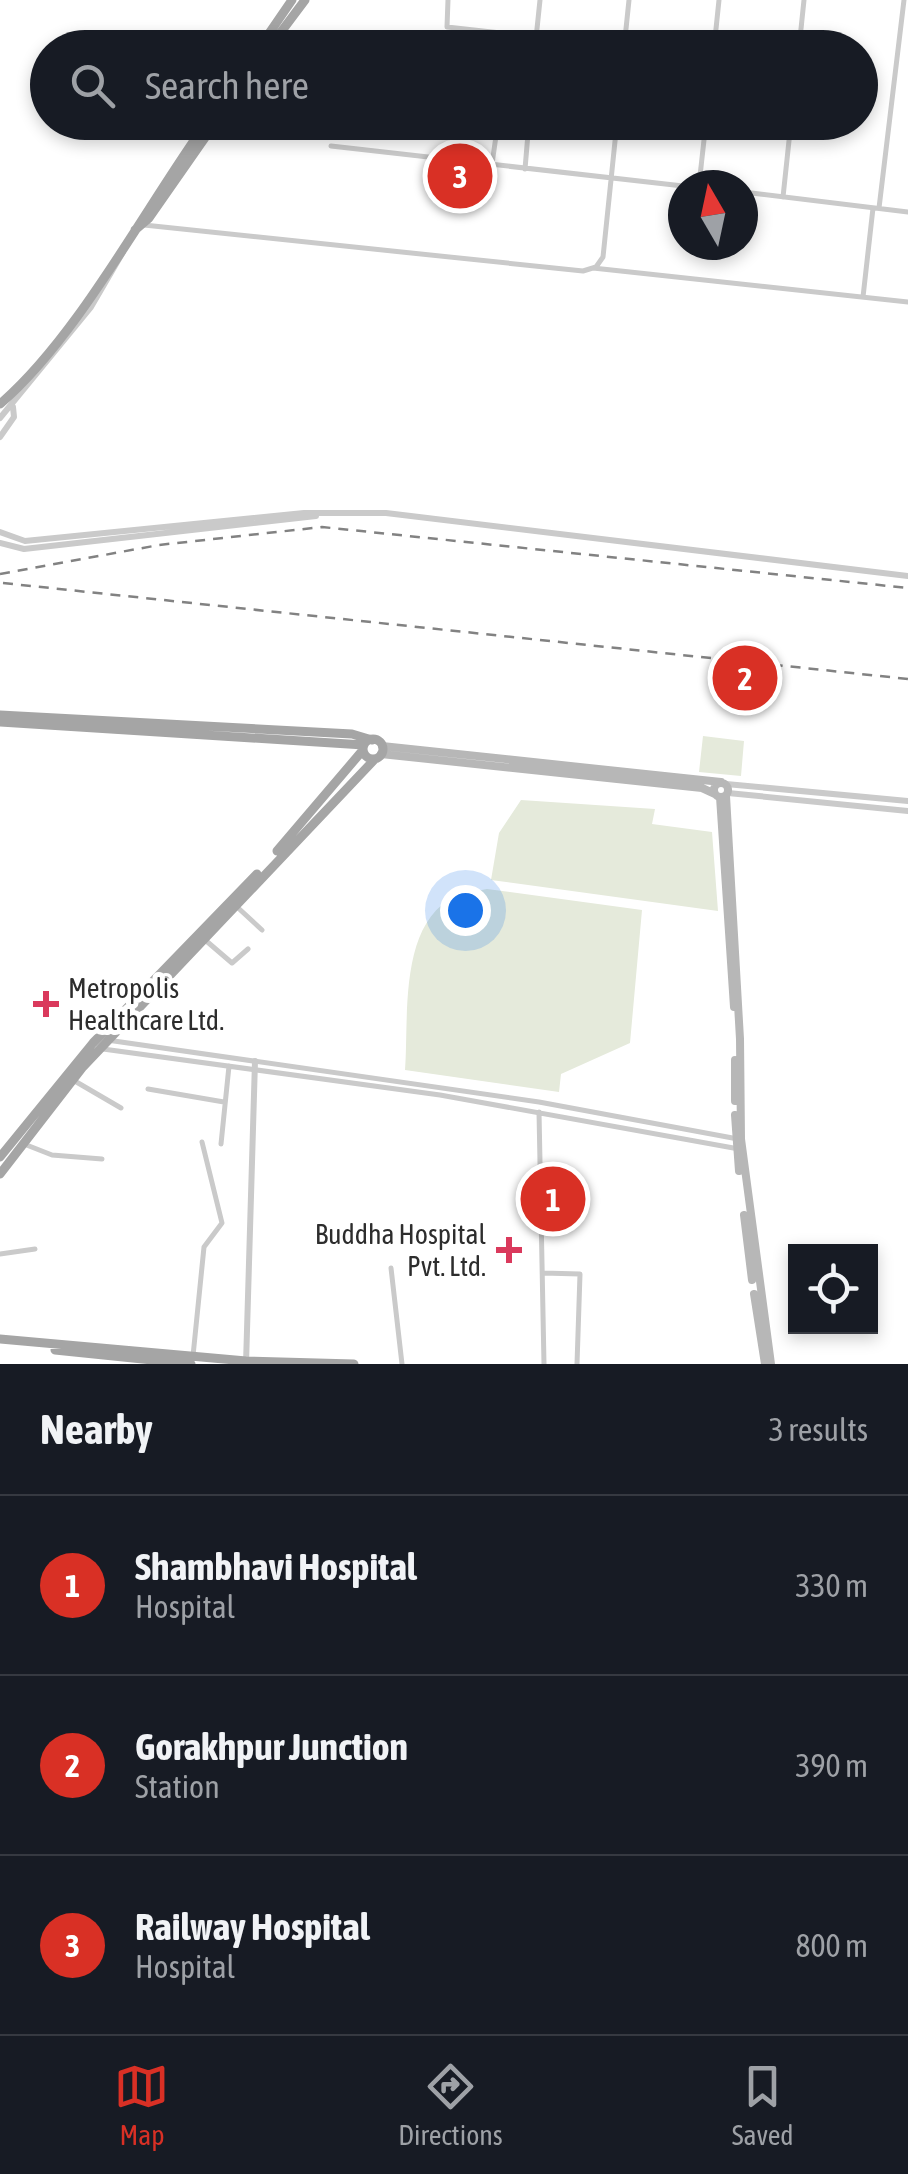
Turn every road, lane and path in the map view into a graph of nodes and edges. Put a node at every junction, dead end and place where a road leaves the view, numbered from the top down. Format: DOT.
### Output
graph roads {
  1 [pos="292,0"];
  2 [pos="305,0"];
  3 [pos="448,0"];
  4 [pos="540,0"];
  5 [pos="628,0"];
  6 [pos="719,0"];
  7 [pos="804,0"];
  8 [pos="904,0"];
  9 [pos="461,28"];
  10 [pos="272,30"];
  11 [pos="282,30"];
  12 [pos="474,30"];
  13 [pos="537,30"];
  14 [pos="626,30"];
  15 [pos="716,30"];
  16 [pos="801,30"];
  17 [pos="194,140"];
  18 [pos="203,140"];
  19 [pos="452,140"];
  20 [pos="495,140"];
  21 [pos="527,140"];
  22 [pos="615,140"];
  23 [pos="704,140"];
  24 [pos="789,140"];
  25 [pos="330,146"];
  26 [pos="450,159"];
  27 [pos="492,164"];
  28 [pos="525,168"];
  29 [pos="701,170"];
  30 [pos="611,178"];
  31 [pos="668,184"];
  32 [pos="758,194"];
  33 [pos="783,197"];
  34 [pos="876,208"];
  35 [pos="908,212"];
  36 [pos="139,225"];
  37 [pos="118,254"];
  38 [pos="592,268"];
  39 [pos="863,297"];
  40 [pos="908,302"];
  41 [pos="0,404"];
  42 [pos="12,407"];
  43 [pos="0,418"];
  44 [pos="0,437"];
  45 [pos="322,514"];
  46 [pos="0,532"];
  47 [pos="0,543"];
  48 [pos="908,576"];
  49 [pos="0,719"];
  50 [pos="366,745"];
  51 [pos="379,753"];
  52 [pos="723,791"];
  53 [pos="908,801"];
  54 [pos="908,811"];
  55 [pos="232,903"];
  56 [pos="262,930"];
  57 [pos="200,936"];
  58 [pos="248,949"];
  59 [pos="101,1042"];
  60 [pos="255,1065"];
  61 [pos="229,1066"];
  62 [pos="74,1080"];
  63 [pos="148,1089"];
  64 [pos="489,1094"];
  65 [pos="225,1102"];
  66 [pos="488,1102"];
  67 [pos="539,1102"];
  68 [pos="121,1108"];
  69 [pos="539,1111"];
  70 [pos="202,1142"];
  71 [pos="24,1144"];
  72 [pos="221,1144"];
  73 [pos="738,1144"];
  74 [pos="4,1154"];
  75 [pos="102,1159"];
  76 [pos="0,1174"];
  77 [pos="35,1250"];
  78 [pos="0,1254"];
  79 [pos="392,1268"];
  80 [pos="542,1273"];
  81 [pos="0,1342"];
  82 [pos="62,1348"];
  83 [pos="192,1361"];
  84 [pos="246,1362"];
  85 [pos="305,1363"];
  86 [pos="60,1364"];
  87 [pos="354,1364"];
  88 [pos="402,1364"];
  89 [pos="544,1364"];
  90 [pos="577,1364"];
  91 [pos="768,1364"];
  1 -- 10 [label="main road"];
  2 -- 11 [label="main road"];
  3 -- 9 [label="street"];
  4 -- 13 [label="street"];
  5 -- 14 [label="street"];
  6 -- 15 [label="street"];
  7 -- 16 [label="street"];
  8 -- 34 [label="street"];
  9 -- 12 [label="street"];
  17 -- 36 [label="main road"];
  18 -- 36 [label="main road"];
  19 -- 26 [label="street"];
  20 -- 27 [label="street"];
  21 -- 28 [label="street"];
  22 -- 30 [label="street"];
  23 -- 29 [label="street"];
  24 -- 33 [label="street"];
  25 -- 26 [label="street"];
  26 -- 27 [label="street"];
  27 -- 28 [label="street"];
  28 -- 30 [label="street"];
  30 -- 31 [label="street"];
  30 -- 38 [label="street"];
  32 -- 33 [label="street"];
  33 -- 34 [label="street"];
  34 -- 35 [label="street"];
  34 -- 39 [label="street"];
  36 -- 37 [label="main road"];
  36 -- 38 [label="street"];
  37 -- 41 [label="main road"];
  37 -- 42 [label="street"];
  38 -- 39 [label="street"];
  39 -- 40 [label="street"];
  42 -- 43 [label="street"];
  42 -- 44 [label="street"];
  45 -- 46 [label="street"];
  45 -- 47 [label="street"];
  45 -- 48 [label="street"];
  49 -- 50 [label="main road"];
  50 -- 51 [label="main road"];
  50 -- 51 [label="main road"];
  50 -- 55 [label="main road"];
  51 -- 52 [label="main road"];
  51 -- 55 [label="main road"];
  52 -- 53 [label="street"];
  52 -- 54 [label="street"];
  52 -- 73 [label="main road"];
  55 -- 56 [label="street"];
  55 -- 57 [label="main road"];
  57 -- 58 [label="street"];
  57 -- 59 [label="main road"];
  59 -- 60 [label="street"];
  59 -- 61 [label="street"];
  59 -- 62 [label="main road"];
  59 -- 74 [label="main road"];
  60 -- 61 [label="street"];
  60 -- 64 [label="street"];
  60 -- 66 [label="street"];
  60 -- 84 [label="street"];
  61 -- 65 [label="street"];
  62 -- 68 [label="street"];
  62 -- 71 [label="main road"];
  63 -- 65 [label="street"];
  64 -- 66 [label="street"];
  64 -- 67 [label="street"];
  65 -- 72 [label="street"];
  66 -- 69 [label="street"];
  67 -- 69 [label="street"];
  67 -- 73 [label="street"];
  69 -- 73 [label="street"];
  69 -- 80 [label="street"];
  70 -- 83 [label="street"];
  71 -- 74 [label="main road"];
  71 -- 75 [label="street"];
  73 -- 91 [label="main road"];
  74 -- 76 [label="main road"];
  77 -- 78 [label="street"];
  79 -- 88 [label="street"];
  80 -- 89 [label="street"];
  80 -- 90 [label="street"];
  81 -- 82 [label="main road"];
  82 -- 83 [label="main road"];
  82 -- 86 [label="street"];
  83 -- 84 [label="main road"];
  84 -- 85 [label="main road"];
  85 -- 87 [label="main road"];
}
